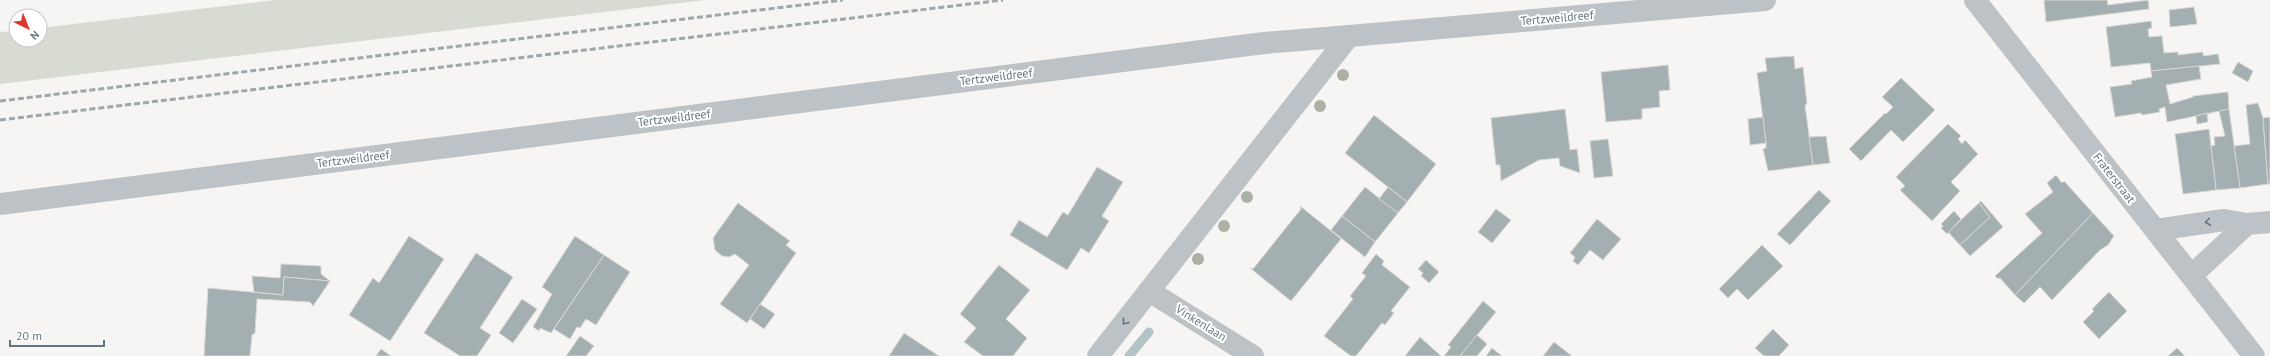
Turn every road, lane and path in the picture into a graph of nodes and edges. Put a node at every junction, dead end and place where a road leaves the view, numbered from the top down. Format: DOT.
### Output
graph roads {
  1 [pos="1765,0"];
  2 [pos="1976,0"];
  3 [pos="1349,36"];
  4 [pos="0,204"];
  5 [pos="2270,222"];
  6 [pos="2247,224"];
  7 [pos="2156,230"];
  8 [pos="2192,275"];
  9 [pos="1149,291"];
  10 [pos="1098,356"];
  11 [pos="1253,356"];
  12 [pos="2254,356"];
  1 -- 3 [label="street, Tertzweildreef"];
  2 -- 7 [label="street, Fraterstraat"];
  3 -- 4 [label="street, Tertzweildreef"];
  3 -- 9 [label="street"];
  5 -- 6 [label="street"];
  6 -- 7 [label="street, one-way"];
  6 -- 8 [label="street"];
  7 -- 8 [label="street, Fraterstraat"];
  8 -- 12 [label="street, Fraterstraat"];
  9 -- 10 [label="street, one-way"];
  9 -- 11 [label="street, Vinkenlaan"];
}
